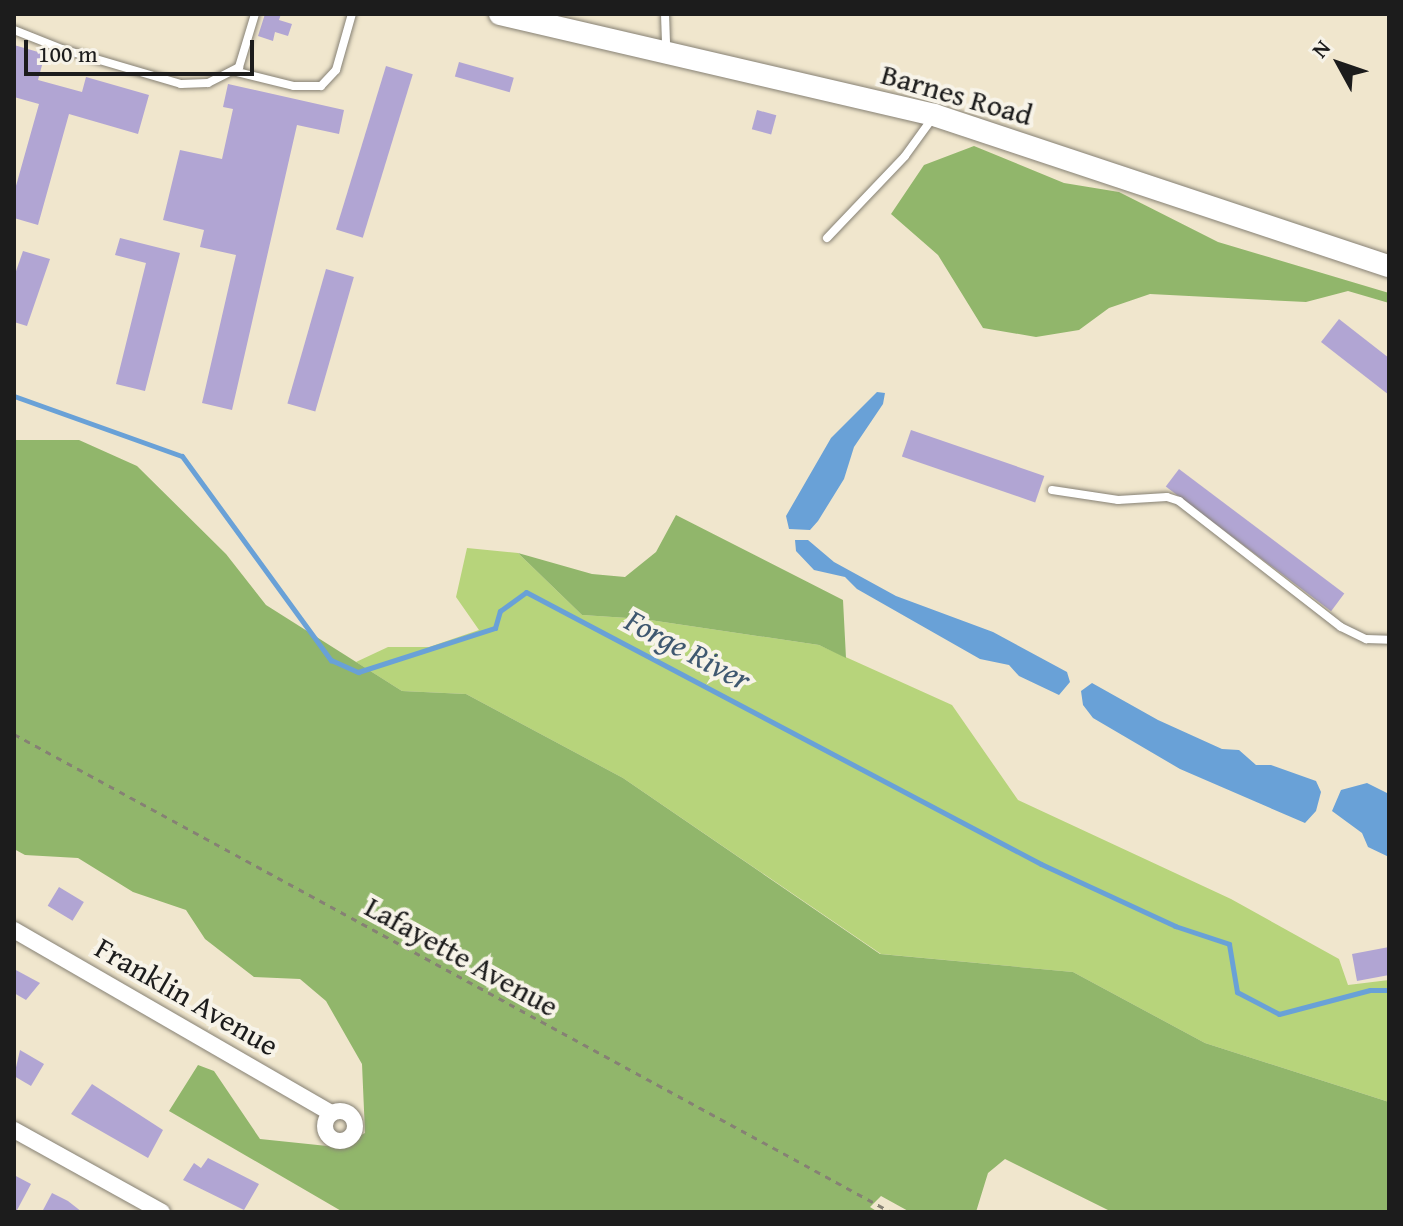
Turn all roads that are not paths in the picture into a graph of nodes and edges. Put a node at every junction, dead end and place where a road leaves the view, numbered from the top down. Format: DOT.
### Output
graph roads {
  1 [pos="255,14"];
  2 [pos="352,14"];
  3 [pos="500,14"];
  4 [pos="665,14"];
  5 [pos="14,30"];
  6 [pos="665,52"];
  7 [pos="233,71"];
  8 [pos="934,115"];
  9 [pos="827,238"];
  10 [pos="1389,266"];
  11 [pos="1052,490"];
  12 [pos="1389,640"];
  13 [pos="14,930"];
  14 [pos="331,1113"];
  15 [pos="14,1130"];
  16 [pos="153,1210"];
  1 -- 7 [label="lane"];
  2 -- 7 [label="lane"];
  3 -- 6 [label="street, Barnes Road"];
  4 -- 6 [label="lane"];
  5 -- 7 [label="lane"];
  6 -- 8 [label="street, Barnes Road"];
  8 -- 9 [label="lane"];
  8 -- 10 [label="street, Barnes Road"];
  11 -- 12 [label="lane"];
  13 -- 14 [label="street, Franklin Avenue"];
  15 -- 16 [label="street"];
}
